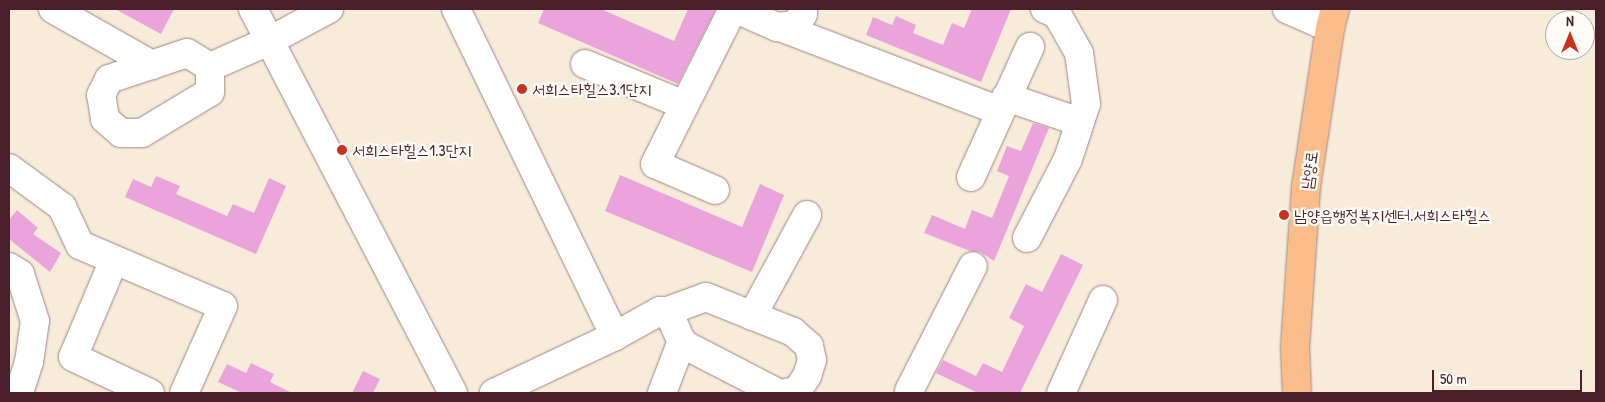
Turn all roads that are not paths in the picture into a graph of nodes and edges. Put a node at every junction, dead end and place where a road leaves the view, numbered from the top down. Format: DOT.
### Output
graph roads {
  1 [pos="53,9"];
  2 [pos="253,9"];
  3 [pos="329,9"];
  4 [pos="456,9"];
  5 [pos="734,9"];
  6 [pos="1045,9"];
  7 [pos="1287,9"];
  8 [pos="801,15"];
  9 [pos="1332,19"];
  10 [pos="269,41"];
  11 [pos="1030,47"];
  12 [pos="152,64"];
  13 [pos="585,64"];
  14 [pos="210,67"];
  15 [pos="1003,104"];
  16 [pos="684,105"];
  17 [pos="1080,122"];
  18 [pos="9,168"];
  19 [pos="971,177"];
  20 [pos="715,190"];
  21 [pos="807,215"];
  22 [pos="1027,238"];
  23 [pos="114,260"];
  24 [pos="973,266"];
  25 [pos="9,267"];
  26 [pos="1103,300"];
  27 [pos="668,311"];
  28 [pos="752,316"];
  29 [pos="614,336"];
  30 [pos="682,341"];
  31 [pos="911,392"];
  32 [pos="19,393"];
  33 [pos="150,393"];
  34 [pos="184,393"];
  35 [pos="453,393"];
  36 [pos="494,393"];
  37 [pos="662,393"];
  38 [pos="778,393"];
  39 [pos="786,393"];
  40 [pos="1061,393"];
  41 [pos="1297,393"];
  1 -- 12 [label="street"];
  2 -- 10 [label="street"];
  3 -- 10 [label="street"];
  4 -- 29 [label="street"];
  5 -- 8 [label="street"];
  5 -- 16 [label="street"];
  6 -- 17 [label="street"];
  7 -- 9 [label="street"];
  8 -- 15 [label="street"];
  9 -- 41 [label="main road, 남양로"];
  10 -- 14 [label="street"];
  10 -- 35 [label="street"];
  11 -- 15 [label="street"];
  12 -- 14 [label="street"];
  12 -- 14 [label="street"];
  13 -- 16 [label="street"];
  15 -- 17 [label="street"];
  15 -- 19 [label="street"];
  16 -- 20 [label="street"];
  17 -- 22 [label="street"];
  18 -- 23 [label="street"];
  21 -- 28 [label="street"];
  23 -- 33 [label="street"];
  23 -- 34 [label="street"];
  24 -- 31 [label="street"];
  25 -- 32 [label="street"];
  26 -- 40 [label="street"];
  27 -- 28 [label="street"];
  27 -- 29 [label="street"];
  27 -- 30 [label="street"];
  28 -- 39 [label="street"];
  29 -- 36 [label="street"];
  30 -- 37 [label="street"];
  30 -- 38 [label="street"];
}
